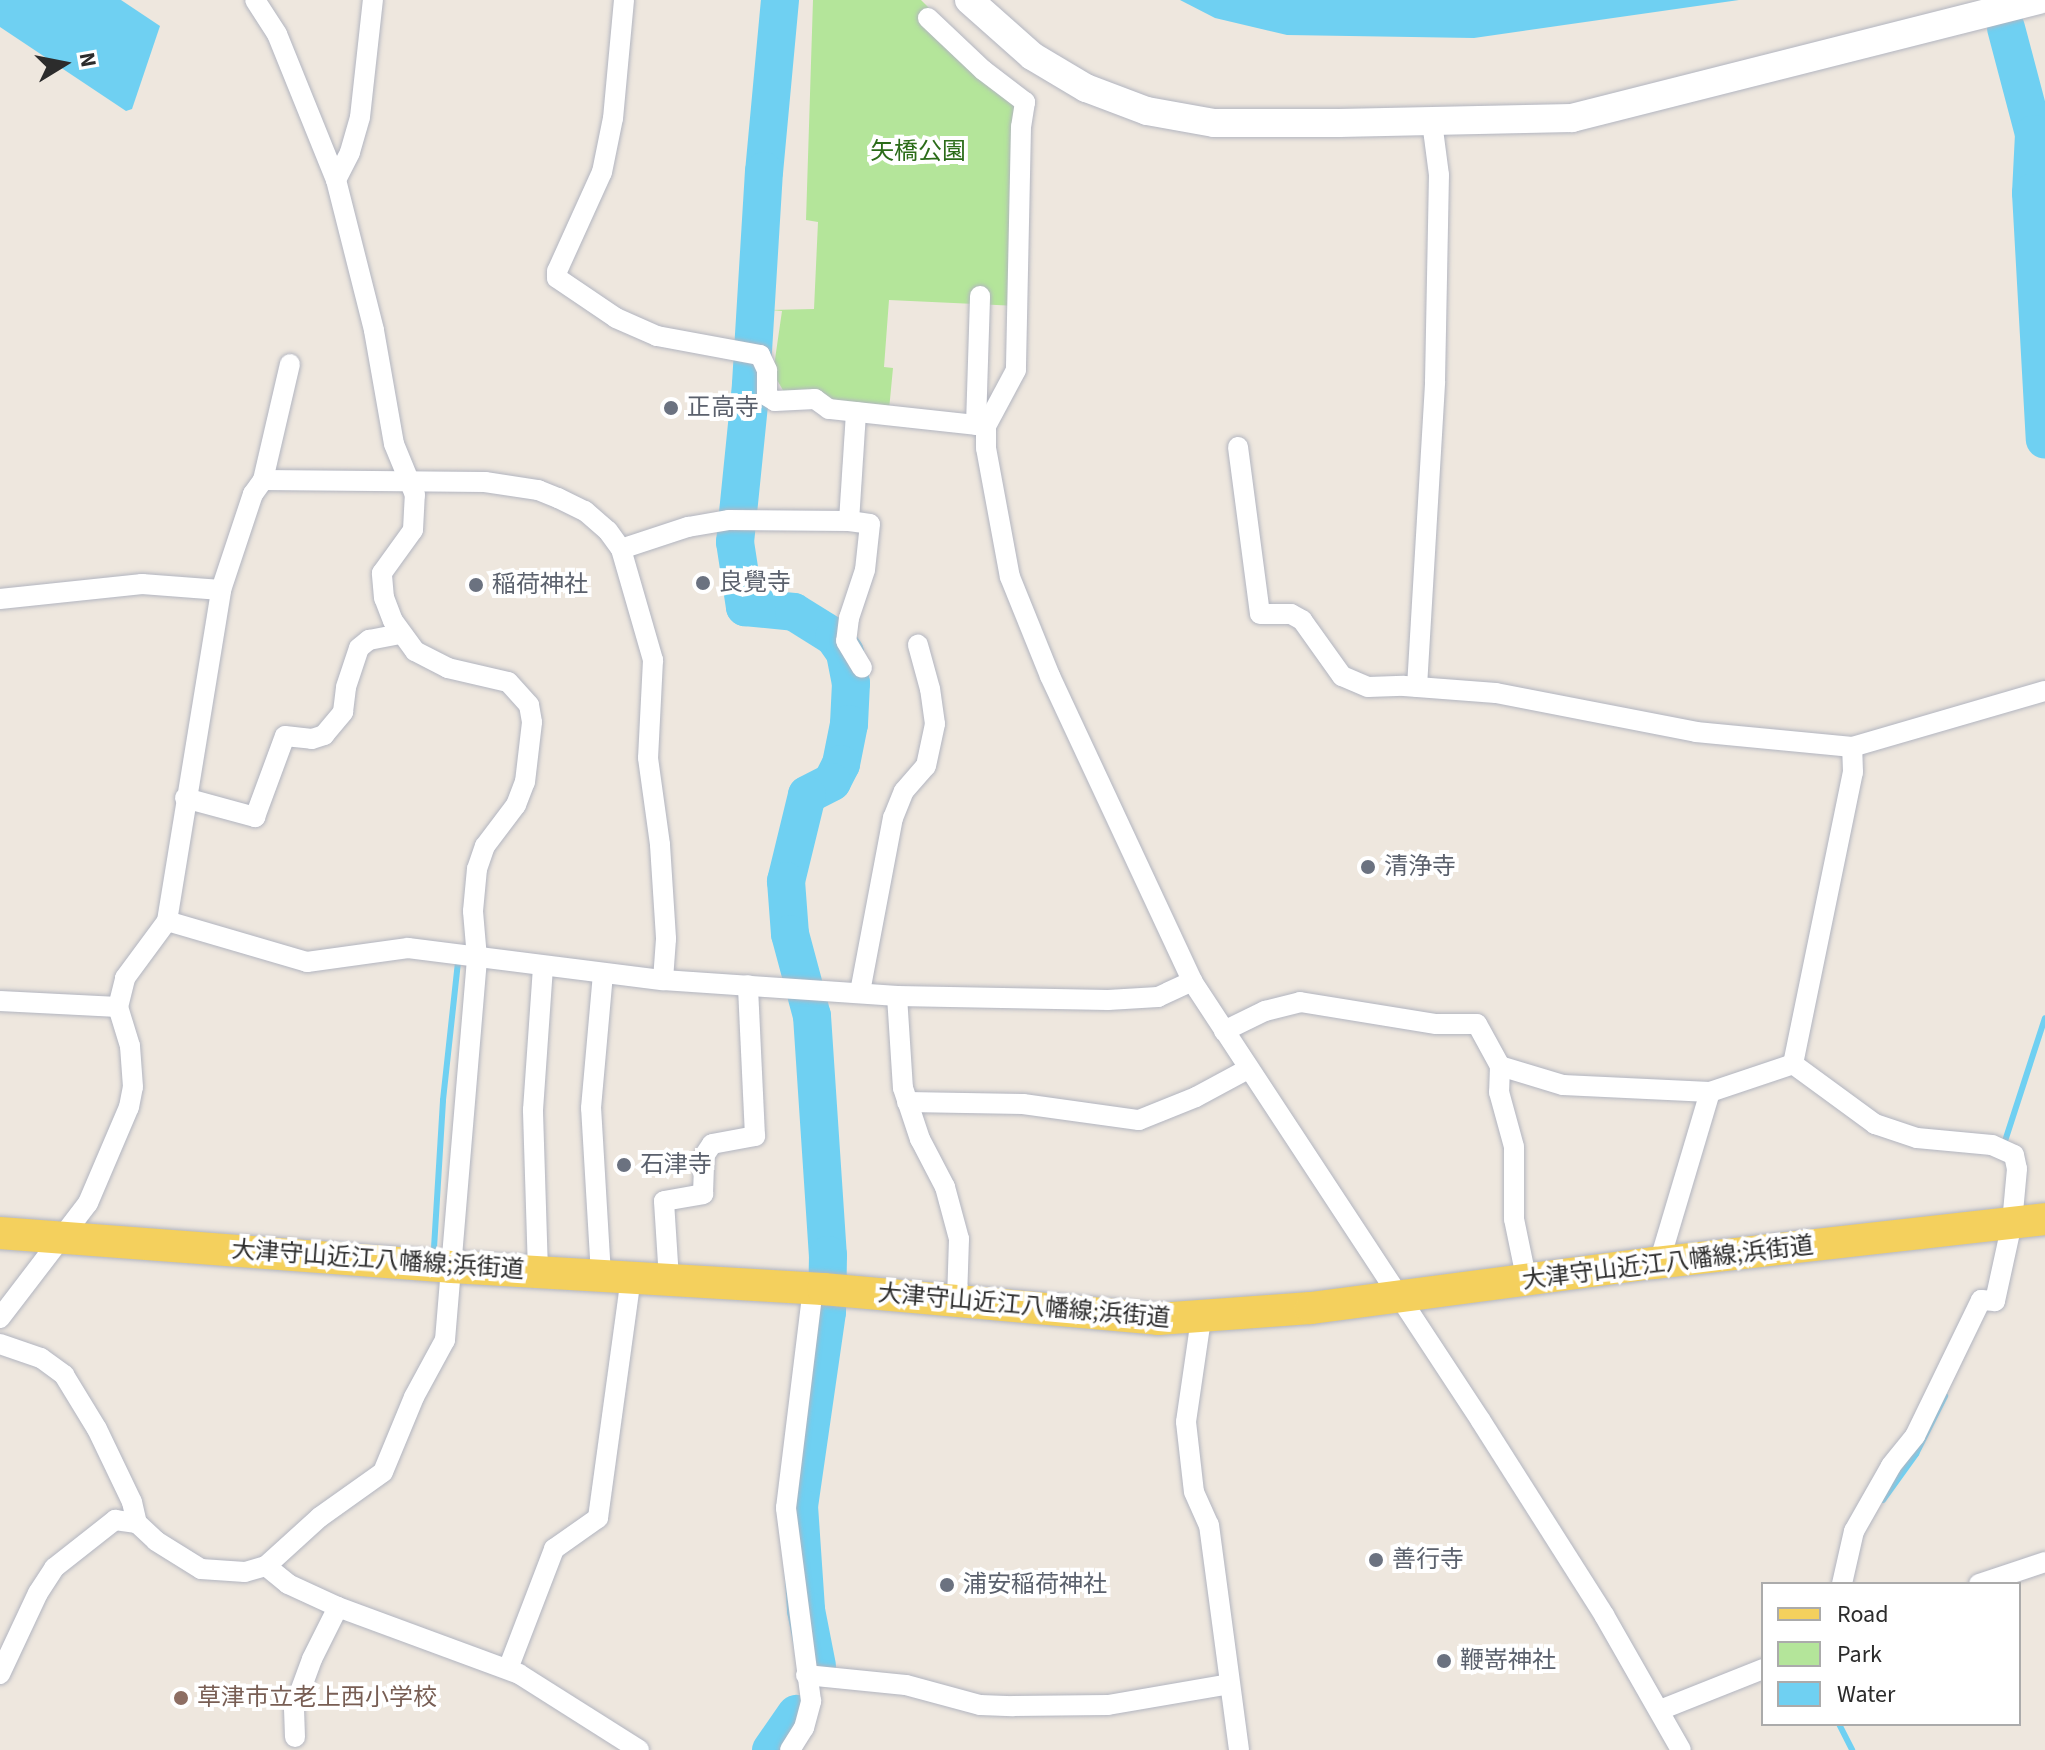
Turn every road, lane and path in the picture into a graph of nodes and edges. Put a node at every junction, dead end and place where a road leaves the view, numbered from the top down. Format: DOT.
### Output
graph roads {
  1 [pos="255,0"];
  2 [pos="373,0"];
  3 [pos="624,0"];
  4 [pos="969,0"];
  5 [pos="2033,2"];
  6 [pos="928,18"];
  7 [pos="1432,122"];
  8 [pos="336,180"];
  9 [pos="980,296"];
  10 [pos="290,364"];
  11 [pos="856,412"];
  12 [pos="981,426"];
  13 [pos="1238,447"];
  14 [pos="263,480"];
  15 [pos="411,483"];
  16 [pos="849,521"];
  17 [pos="621,549"];
  18 [pos="221,590"];
  19 [pos="0,599"];
  20 [pos="401,634"];
  21 [pos="918,645"];
  22 [pos="862,668"];
  23 [pos="1417,687"];
  24 [pos="2045,691"];
  25 [pos="1852,747"];
  26 [pos="185,798"];
  27 [pos="167,921"];
  28 [pos="477,958"];
  29 [pos="543,966"];
  30 [pos="603,974"];
  31 [pos="663,980"];
  32 [pos="1192,981"];
  33 [pos="748,985"];
  34 [pos="860,992"];
  35 [pos="897,996"];
  36 [pos="0,1001"];
  37 [pos="118,1007"];
  38 [pos="1224,1031"];
  39 [pos="1793,1064"];
  40 [pos="1500,1066"];
  41 [pos="1248,1069"];
  42 [pos="1710,1092"];
  43 [pos="907,1102"];
  44 [pos="2045,1219"];
  45 [pos="2012,1223"];
  46 [pos="0,1233"];
  47 [pos="61,1238"];
  48 [pos="1659,1263"];
  49 [pos="451,1267"];
  50 [pos="538,1271"];
  51 [pos="616,1276"];
  52 [pos="669,1279"];
  53 [pos="1527,1282"];
  54 [pos="824,1290"];
  55 [pos="1401,1297"];
  56 [pos="957,1300"];
  57 [pos="0,1318"];
  58 [pos="1201,1319"];
  59 [pos="0,1344"];
  60 [pos="137,1523"];
  61 [pos="2045,1562"];
  62 [pos="266,1566"];
  63 [pos="1842,1582"];
  64 [pos="1985,1582"];
  65 [pos="338,1607"];
  66 [pos="508,1669"];
  67 [pos="1761,1670"];
  68 [pos="0,1674"];
  69 [pos="806,1675"];
  70 [pos="1229,1684"];
  71 [pos="1660,1710"];
  72 [pos="295,1737"];
  73 [pos="639,1750"];
  74 [pos="790,1750"];
  75 [pos="1239,1750"];
  76 [pos="1681,1750"];
  1 -- 8 [label="street"];
  2 -- 8 [label="street"];
  3 -- 11 [label="street"];
  4 -- 7 [label="street"];
  5 -- 7 [label="street"];
  6 -- 12 [label="street"];
  7 -- 23 [label="street"];
  8 -- 15 [label="street"];
  9 -- 12 [label="street"];
  10 -- 14 [label="street"];
  11 -- 12 [label="street"];
  11 -- 16 [label="street"];
  12 -- 32 [label="street"];
  13 -- 23 [label="street"];
  14 -- 15 [label="street"];
  14 -- 18 [label="street"];
  15 -- 17 [label="street"];
  15 -- 20 [label="street"];
  16 -- 17 [label="street"];
  16 -- 22 [label="street"];
  17 -- 31 [label="street"];
  18 -- 19 [label="street"];
  18 -- 26 [label="street"];
  20 -- 26 [label="street"];
  20 -- 28 [label="street"];
  21 -- 34 [label="street"];
  23 -- 25 [label="street"];
  24 -- 25 [label="street"];
  25 -- 39 [label="street"];
  26 -- 27 [label="street"];
  27 -- 28 [label="street"];
  27 -- 37 [label="street"];
  28 -- 29 [label="street"];
  28 -- 49 [label="street"];
  29 -- 30 [label="street"];
  29 -- 50 [label="street"];
  30 -- 31 [label="street"];
  30 -- 51 [label="street"];
  31 -- 33 [label="street"];
  32 -- 35 [label="street"];
  32 -- 38 [label="street"];
  33 -- 34 [label="street"];
  33 -- 52 [label="street"];
  34 -- 35 [label="street"];
  35 -- 43 [label="street"];
  36 -- 37 [label="street"];
  37 -- 47 [label="street"];
  38 -- 40 [label="street"];
  38 -- 41 [label="street"];
  39 -- 42 [label="street"];
  39 -- 45 [label="street"];
  40 -- 42 [label="street"];
  40 -- 53 [label="street"];
  41 -- 43 [label="street"];
  41 -- 55 [label="street"];
  42 -- 48 [label="street"];
  43 -- 56 [label="street"];
  44 -- 45 [label="main road, 大津守山近江八幡線;浜街道"];
  45 -- 48 [label="main road, 大津守山近江八幡線;浜街道"];
  45 -- 63 [label="street"];
  46 -- 47 [label="main road, 大津守山近江八幡線;浜街道"];
  47 -- 49 [label="main road, 大津守山近江八幡線;浜街道"];
  47 -- 57 [label="street"];
  48 -- 53 [label="main road, 大津守山近江八幡線;浜街道"];
  49 -- 50 [label="main road, 大津守山近江八幡線;浜街道"];
  49 -- 62 [label="street"];
  50 -- 51 [label="main road, 大津守山近江八幡線;浜街道"];
  51 -- 52 [label="main road, 大津守山近江八幡線;浜街道"];
  51 -- 66 [label="street"];
  52 -- 54 [label="main road, 大津守山近江八幡線;浜街道"];
  53 -- 55 [label="main road, 大津守山近江八幡線;浜街道"];
  54 -- 56 [label="main road, 大津守山近江八幡線;浜街道"];
  54 -- 69 [label="street"];
  55 -- 58 [label="main road, 大津守山近江八幡線;浜街道"];
  55 -- 71 [label="street"];
  56 -- 58 [label="main road, 大津守山近江八幡線;浜街道"];
  58 -- 70 [label="street"];
  59 -- 60 [label="street"];
  60 -- 62 [label="street"];
  60 -- 68 [label="street"];
  61 -- 64 [label="street"];
  62 -- 65 [label="street"];
  65 -- 66 [label="street"];
  65 -- 72 [label="street"];
  66 -- 73 [label="street"];
  67 -- 71 [label="street"];
  69 -- 70 [label="street"];
  69 -- 74 [label="street"];
  70 -- 75 [label="street"];
  71 -- 76 [label="street"];
}
